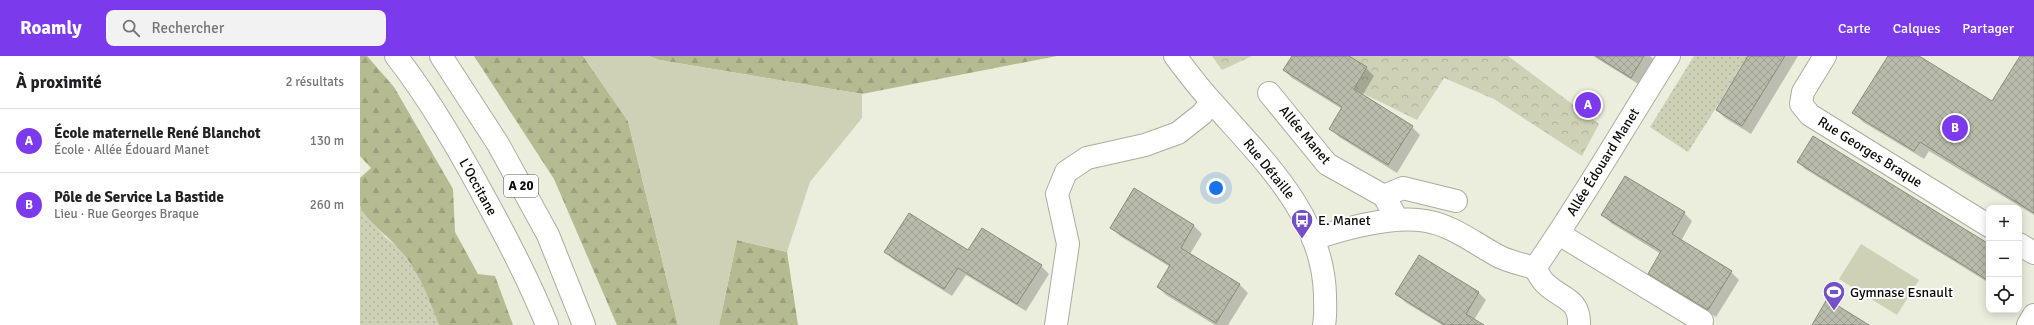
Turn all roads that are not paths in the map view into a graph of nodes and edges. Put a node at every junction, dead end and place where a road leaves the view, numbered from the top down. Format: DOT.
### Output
graph roads {
  1 [pos="396,56"];
  2 [pos="441,56"];
  3 [pos="1175,56"];
  4 [pos="1669,56"];
  5 [pos="1825,56"];
  6 [pos="1269,93"];
  7 [pos="1211,102"];
  8 [pos="1384,196"];
  9 [pos="1456,201"];
  10 [pos="1397,219"];
  11 [pos="1986,224"];
  12 [pos="1559,234"];
  13 [pos="1313,239"];
  14 [pos="2022,246"];
  15 [pos="2034,253"];
  16 [pos="1535,268"];
  17 [pos="2034,315"];
  18 [pos="1702,321"];
  19 [pos="547,325"];
  20 [pos="584,325"];
  21 [pos="1056,325"];
  22 [pos="1324,325"];
  23 [pos="1579,325"];
  24 [pos="2028,325"];
  1 -- 19 [label="main road, L'Occitane / A 20"];
  2 -- 20 [label="main road, A 20"];
  3 -- 7 [label="main road, Rue Détaille"];
  4 -- 12 [label="main road, Allée Édouard Manet"];
  5 -- 11 [label="main road, Rue Georges Braque"];
  6 -- 8 [label="main road, Allée Manet"];
  7 -- 13 [label="main road, Rue Détaille"];
  7 -- 21 [label="main road"];
  8 -- 9 [label="main road"];
  8 -- 10 [label="main road"];
  10 -- 13 [label="main road"];
  10 -- 16 [label="main road"];
  12 -- 16 [label="main road, Allée Édouard Manet"];
  12 -- 18 [label="main road"];
  13 -- 22 [label="main road, Rue Détaille"];
  14 -- 15 [label="main road"];
  16 -- 23 [label="main road"];
  17 -- 24 [label="main road"];
}
